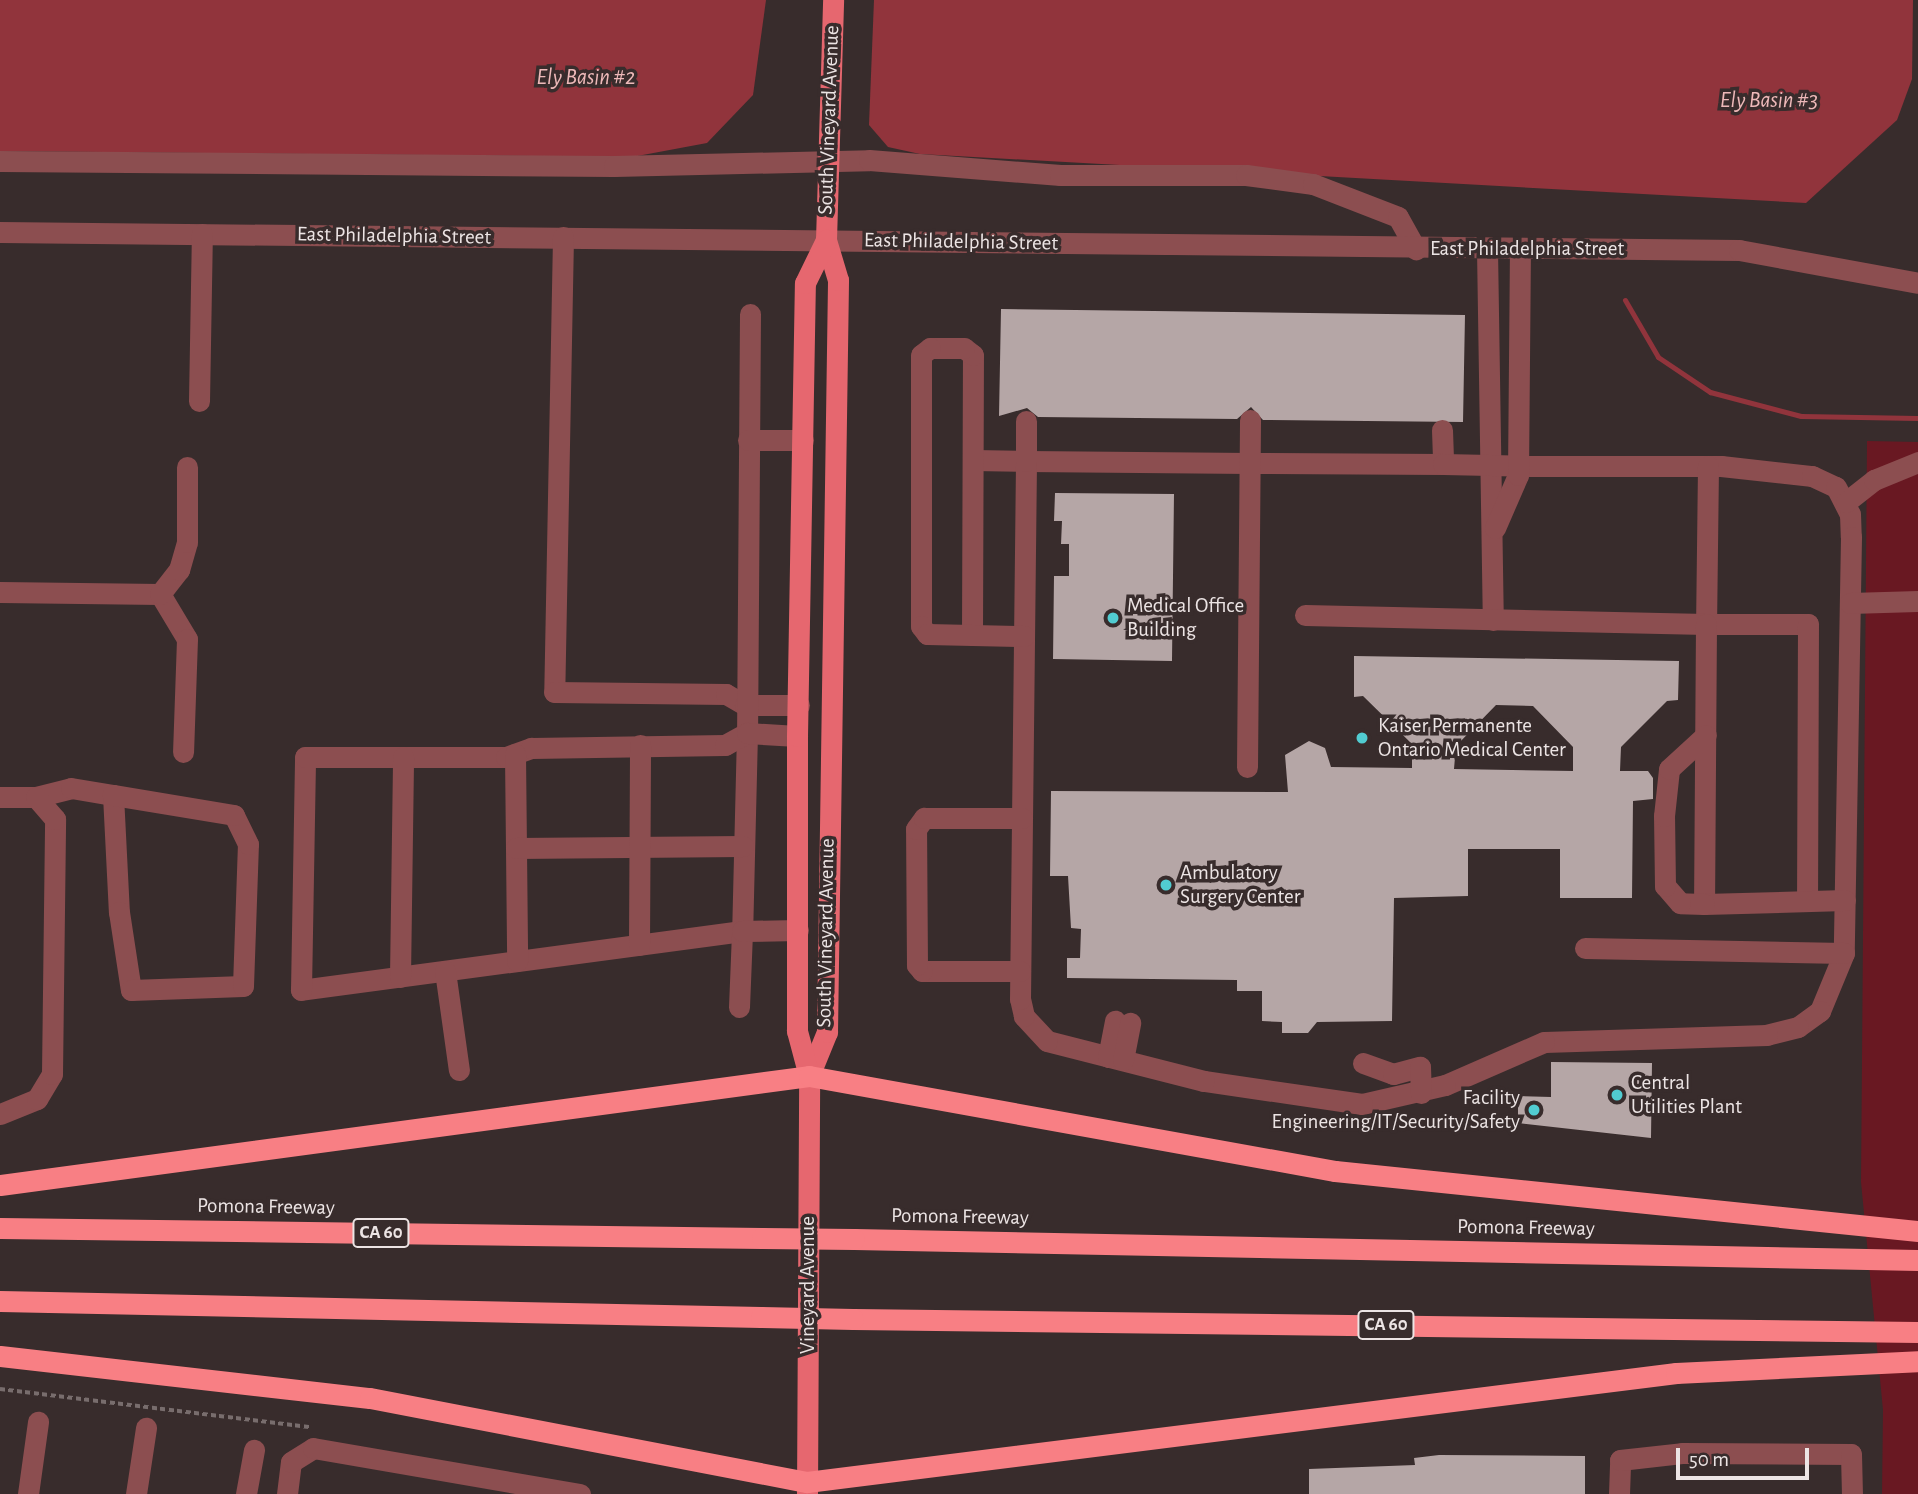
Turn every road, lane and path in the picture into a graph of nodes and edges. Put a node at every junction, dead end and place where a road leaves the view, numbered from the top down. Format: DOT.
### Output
graph roads {
  1 [pos="832,8"];
  2 [pos="0,161"];
  3 [pos="828,164"];
  4 [pos="0,232"];
  5 [pos="202,234"];
  6 [pos="564,237"];
  7 [pos="826,240"];
  8 [pos="1416,249"];
  9 [pos="1487,249"];
  10 [pos="1520,249"];
  11 [pos="1918,284"];
  12 [pos="750,314"];
  13 [pos="198,401"];
  14 [pos="1250,419"];
  15 [pos="1026,421"];
  16 [pos="1442,430"];
  17 [pos="748,440"];
  18 [pos="803,440"];
  19 [pos="973,460"];
  20 [pos="1026,461"];
  21 [pos="1918,462"];
  22 [pos="1250,463"];
  23 [pos="1443,464"];
  24 [pos="1489,465"];
  25 [pos="1518,466"];
  26 [pos="1708,466"];
  27 [pos="187,467"];
  28 [pos="1846,502"];
  29 [pos="1495,528"];
  30 [pos="0,593"];
  31 [pos="160,594"];
  32 [pos="1918,601"];
  33 [pos="1850,603"];
  34 [pos="1305,615"];
  35 [pos="1493,620"];
  36 [pos="1706,624"];
  37 [pos="972,635"];
  38 [pos="1024,635"];
  39 [pos="745,705"];
  40 [pos="799,705"];
  41 [pos="747,733"];
  42 [pos="1706,735"];
  43 [pos="797,736"];
  44 [pos="640,746"];
  45 [pos="183,752"];
  46 [pos="515,754"];
  47 [pos="403,757"];
  48 [pos="1247,767"];
  49 [pos="113,795"];
  50 [pos="0,797"];
  51 [pos="36,797"];
  52 [pos="1022,818"];
  53 [pos="743,846"];
  54 [pos="640,847"];
  55 [pos="516,848"];
  56 [pos="1807,899"];
  57 [pos="1845,900"];
  58 [pos="1704,904"];
  59 [pos="798,930"];
  60 [pos="742,931"];
  61 [pos="639,945"];
  62 [pos="1585,948"];
  63 [pos="1844,953"];
  64 [pos="517,961"];
  65 [pos="446,971"];
  66 [pos="1020,971"];
  67 [pos="400,977"];
  68 [pos="739,1007"];
  69 [pos="1122,1022"];
  70 [pos="1116,1059"];
  71 [pos="1405,1069"];
  72 [pos="459,1070"];
  73 [pos="809,1076"];
  74 [pos="1420,1093"];
  75 [pos="0,1114"];
  76 [pos="0,1185"];
  77 [pos="0,1228"];
  78 [pos="1918,1231"];
  79 [pos="1918,1260"];
  80 [pos="0,1301"];
  81 [pos="1918,1332"];
  82 [pos="0,1356"];
  83 [pos="1918,1361"];
  84 [pos="0,1388"];
  85 [pos="38,1422"];
  86 [pos="311,1427"];
  87 [pos="146,1428"];
  88 [pos="254,1450"];
  89 [pos="807,1488"];
  90 [pos="28,1494"];
  91 [pos="136,1494"];
  92 [pos="246,1494"];
  93 [pos="287,1494"];
  94 [pos="580,1494"];
  95 [pos="1619,1494"];
  96 [pos="1852,1494"];
  1 -- 3 [label="main road, South Vineyard Avenue"];
  2 -- 3 [label="street"];
  3 -- 7 [label="main road, South Vineyard Avenue"];
  3 -- 8 [label="street"];
  4 -- 5 [label="street, East Philadelphia Street"];
  5 -- 6 [label="street, East Philadelphia Street"];
  5 -- 13 [label="street"];
  6 -- 7 [label="street, East Philadelphia Street"];
  6 -- 39 [label="street"];
  7 -- 8 [label="street, East Philadelphia Street"];
  7 -- 18 [label="main road, South Vineyard Avenue"];
  7 -- 73 [label="main road, South Vineyard Avenue"];
  8 -- 9 [label="street, East Philadelphia Street"];
  9 -- 10 [label="street, East Philadelphia Street"];
  9 -- 24 [label="street"];
  10 -- 11 [label="street, East Philadelphia Street"];
  10 -- 25 [label="street"];
  12 -- 17 [label="street"];
  14 -- 22 [label="street"];
  15 -- 20 [label="street"];
  16 -- 23 [label="street"];
  17 -- 18 [label="street"];
  17 -- 39 [label="street"];
  18 -- 40 [label="main road, South Vineyard Avenue"];
  19 -- 20 [label="street"];
  19 -- 37 [label="street"];
  19 -- 37 [label="street"];
  20 -- 22 [label="street"];
  20 -- 38 [label="street"];
  21 -- 28 [label="street"];
  22 -- 23 [label="street"];
  22 -- 48 [label="street"];
  23 -- 24 [label="street"];
  24 -- 25 [label="street"];
  24 -- 29 [label="street"];
  25 -- 26 [label="street"];
  25 -- 29 [label="street"];
  26 -- 28 [label="street"];
  26 -- 36 [label="street"];
  27 -- 31 [label="street"];
  28 -- 33 [label="street"];
  29 -- 35 [label="street"];
  30 -- 31 [label="street"];
  31 -- 45 [label="street"];
  32 -- 33 [label="street"];
  33 -- 57 [label="street"];
  34 -- 35 [label="street"];
  35 -- 36 [label="street"];
  36 -- 42 [label="street"];
  36 -- 56 [label="street"];
  37 -- 38 [label="street"];
  38 -- 52 [label="street"];
  39 -- 40 [label="street"];
  39 -- 41 [label="street"];
  40 -- 43 [label="main road, South Vineyard Avenue"];
  41 -- 43 [label="street"];
  41 -- 44 [label="street"];
  41 -- 53 [label="street"];
  42 -- 58 [label="street"];
  42 -- 58 [label="street"];
  43 -- 59 [label="main road, South Vineyard Avenue"];
  44 -- 46 [label="street"];
  44 -- 54 [label="street"];
  46 -- 47 [label="street"];
  46 -- 55 [label="street"];
  47 -- 67 [label="street"];
  47 -- 67 [label="street"];
  49 -- 49 [label="street"];
  49 -- 51 [label="street"];
  50 -- 51 [label="street"];
  51 -- 75 [label="street"];
  52 -- 66 [label="street"];
  52 -- 66 [label="street"];
  53 -- 54 [label="street"];
  53 -- 60 [label="street"];
  54 -- 55 [label="street"];
  54 -- 61 [label="street"];
  55 -- 64 [label="street"];
  56 -- 57 [label="street"];
  56 -- 58 [label="street"];
  57 -- 63 [label="street"];
  59 -- 60 [label="street"];
  59 -- 73 [label="main road, South Vineyard Avenue"];
  60 -- 61 [label="street"];
  60 -- 68 [label="street"];
  61 -- 64 [label="street"];
  62 -- 63 [label="street"];
  63 -- 74 [label="street"];
  64 -- 65 [label="street"];
  65 -- 67 [label="street"];
  65 -- 72 [label="street"];
  66 -- 70 [label="street"];
  69 -- 70 [label="street"];
  70 -- 74 [label="street"];
  71 -- 74 [label="street"];
  73 -- 76 [label="highway"];
  73 -- 78 [label="highway"];
  73 -- 89 [label="main road, Vineyard Avenue"];
  77 -- 79 [label="highway, Pomona Freeway / CA 60, bridge"];
  80 -- 81 [label="highway, CA 60, bridge"];
  82 -- 89 [label="highway"];
  83 -- 89 [label="highway"];
  84 -- 86 [label="path"];
  85 -- 90 [label="street"];
  87 -- 91 [label="street"];
  88 -- 92 [label="street"];
  93 -- 94 [label="street"];
  95 -- 96 [label="street"];
}
